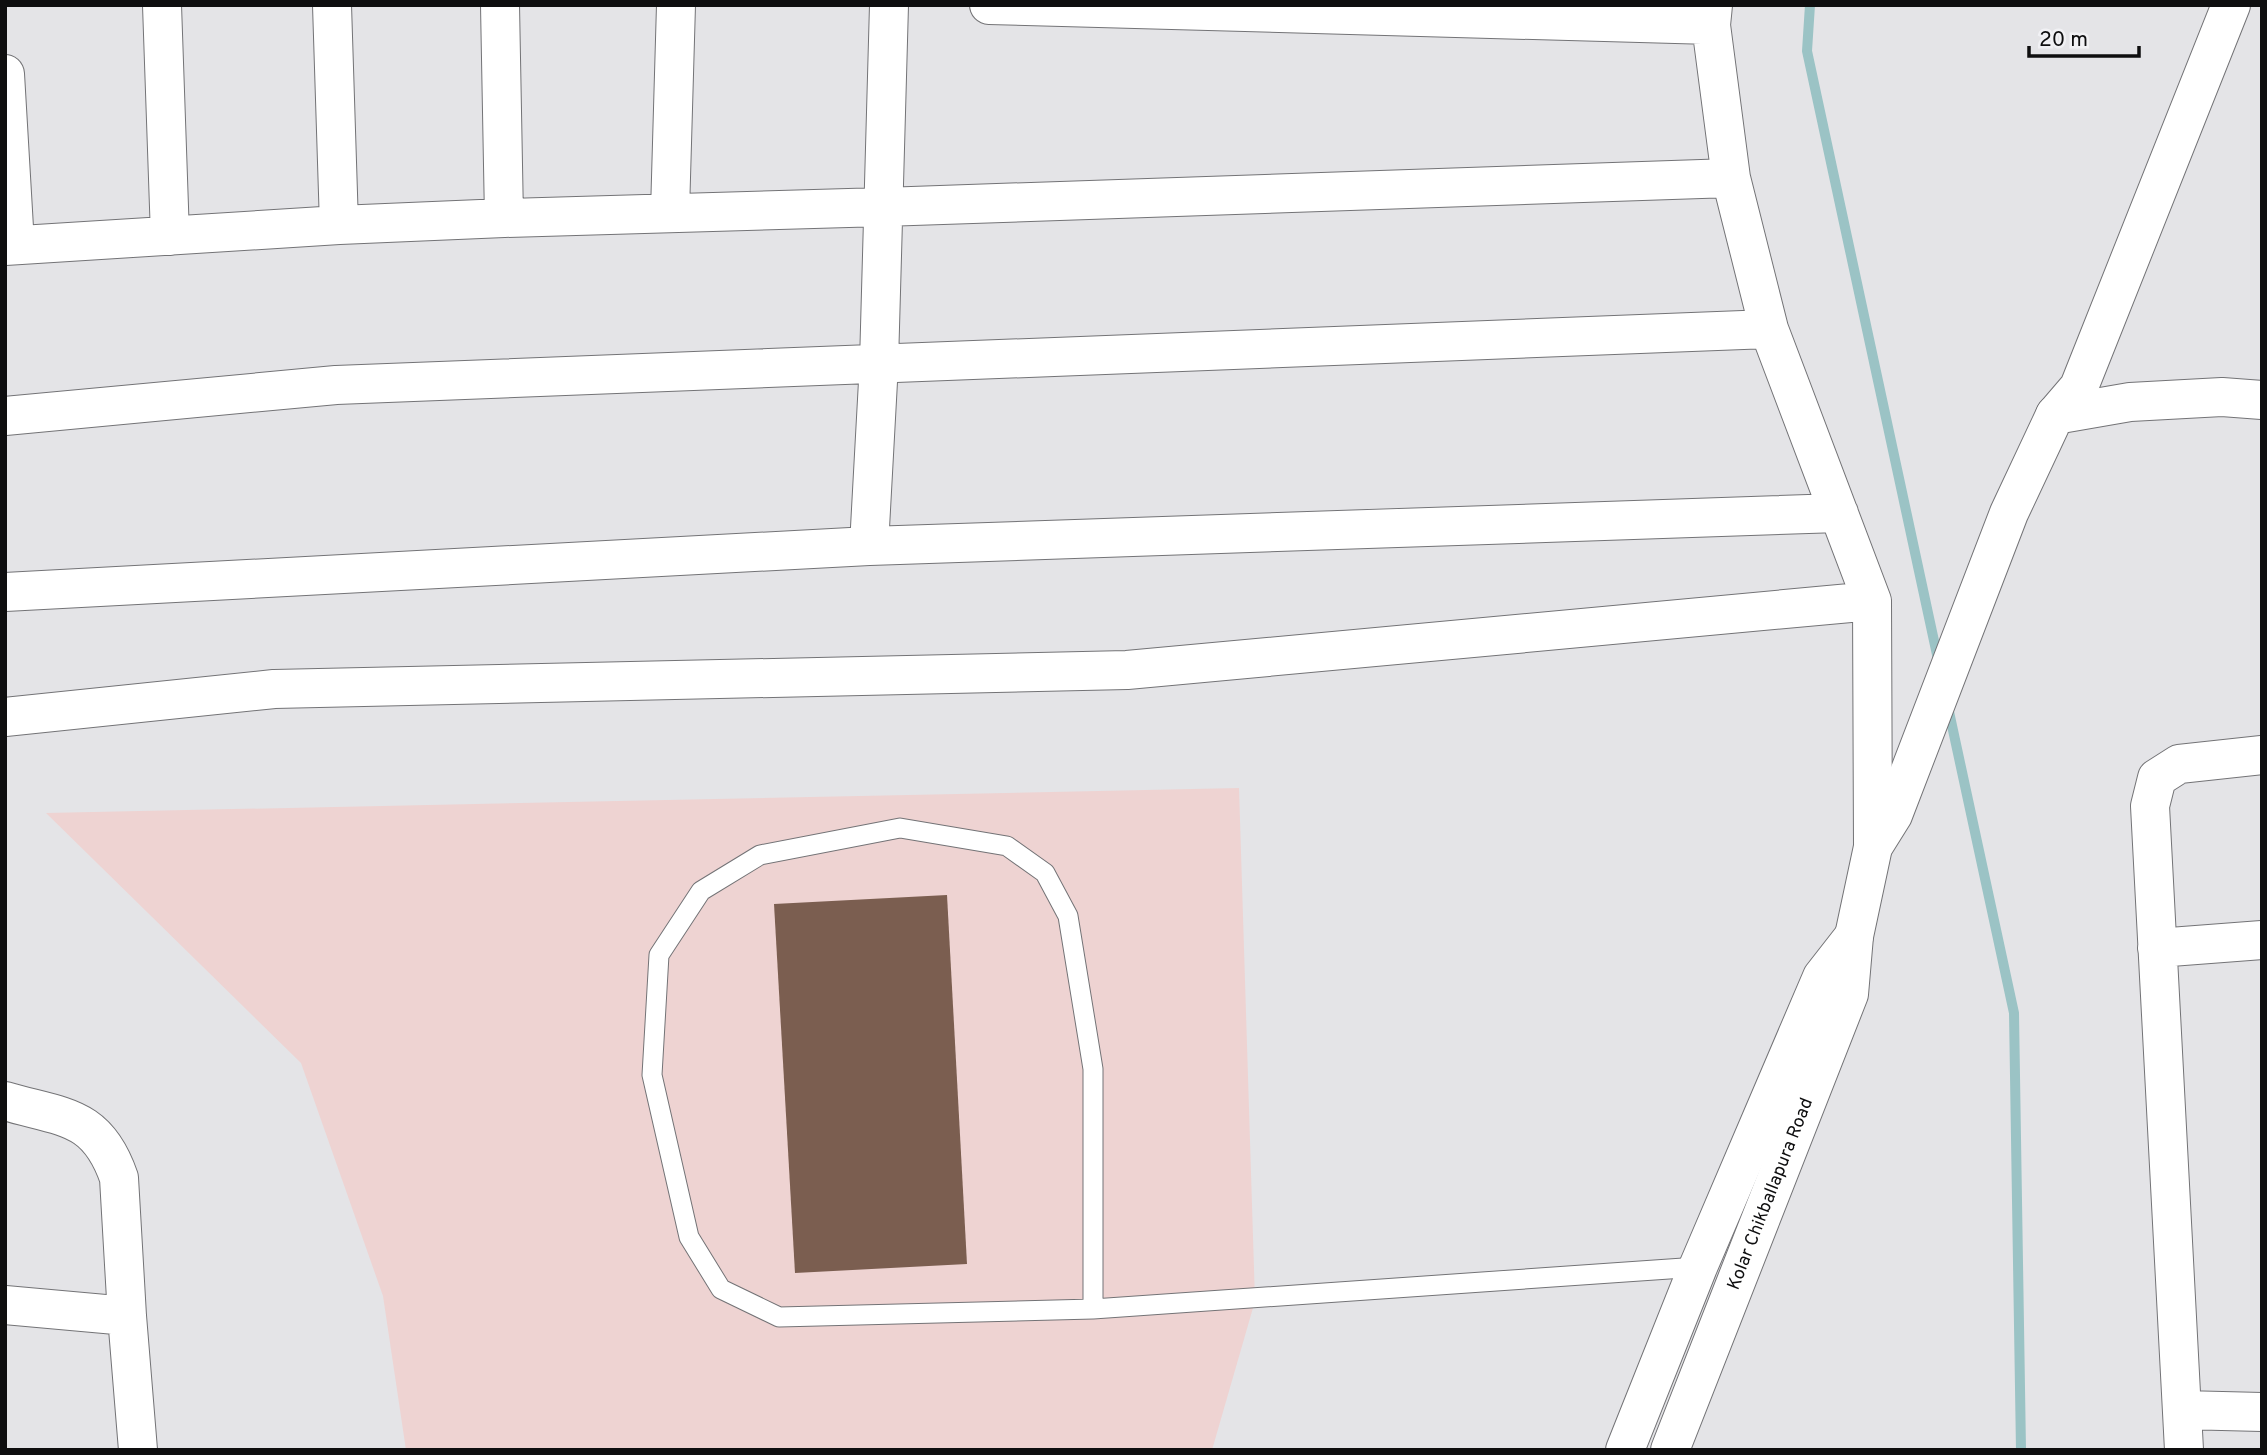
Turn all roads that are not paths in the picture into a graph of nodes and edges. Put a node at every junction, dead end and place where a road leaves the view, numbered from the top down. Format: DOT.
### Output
graph roads {
  1 [pos="162,5"];
  2 [pos="332,5"];
  3 [pos="500,5"];
  4 [pos="676,5"];
  5 [pos="890,5"];
  6 [pos="989,5"];
  7 [pos="2231,5"];
  8 [pos="1712,15"];
  9 [pos="5,74"];
  10 [pos="1731,178"];
  11 [pos="883,208"];
  12 [pos="670,212"];
  13 [pos="504,218"];
  14 [pos="339,225"];
  15 [pos="170,236"];
  16 [pos="10,245"];
  17 [pos="1769,329"];
  18 [pos="879,363"];
  19 [pos="2262,400"];
  20 [pos="2055,415"];
  21 [pos="5,416"];
  22 [pos="1839,513"];
  23 [pos="869,547"];
  24 [pos="5,592"];
  25 [pos="1872,601"];
  26 [pos="5,717"];
  27 [pos="2262,755"];
  28 [pos="1873,847"];
  29 [pos="1854,936"];
  30 [pos="2262,940"];
  31 [pos="2157,948"];
  32 [pos="5,1101"];
  33 [pos="1698,1267"];
  34 [pos="5,1305"];
  35 [pos="1093,1309"];
  36 [pos="127,1316"];
  37 [pos="2182,1410"];
  38 [pos="2262,1412"];
  39 [pos="138,1450"];
  40 [pos="1625,1450"];
  41 [pos="1670,1450"];
  42 [pos="2184,1450"];
  1 -- 15 [label="street"];
  2 -- 14 [label="street"];
  3 -- 13 [label="street"];
  4 -- 12 [label="street"];
  5 -- 11 [label="street"];
  6 -- 8 [label="street"];
  7 -- 20 [label="street"];
  8 -- 10 [label="street"];
  9 -- 16 [label="street"];
  10 -- 11 [label="street"];
  10 -- 17 [label="street"];
  11 -- 12 [label="street"];
  11 -- 18 [label="street"];
  12 -- 13 [label="street"];
  13 -- 14 [label="street"];
  14 -- 15 [label="street"];
  15 -- 16 [label="street"];
  17 -- 18 [label="street"];
  17 -- 22 [label="street"];
  18 -- 21 [label="street"];
  18 -- 23 [label="street"];
  19 -- 20 [label="street"];
  20 -- 28 [label="street"];
  22 -- 23 [label="street"];
  22 -- 25 [label="street"];
  23 -- 24 [label="street"];
  25 -- 26 [label="street"];
  25 -- 28 [label="street"];
  27 -- 31 [label="street"];
  28 -- 29 [label="street, Kolar Chikballapura Road"];
  29 -- 33 [label="street"];
  29 -- 41 [label="street, Kolar Chikballapura Road"];
  30 -- 31 [label="street"];
  31 -- 37 [label="street"];
  32 -- 36 [label="street"];
  33 -- 35 [label="lane"];
  33 -- 40 [label="street"];
  34 -- 36 [label="street"];
  35 -- 35 [label="lane"];
  36 -- 39 [label="street"];
  37 -- 38 [label="street"];
  37 -- 42 [label="street"];
}
